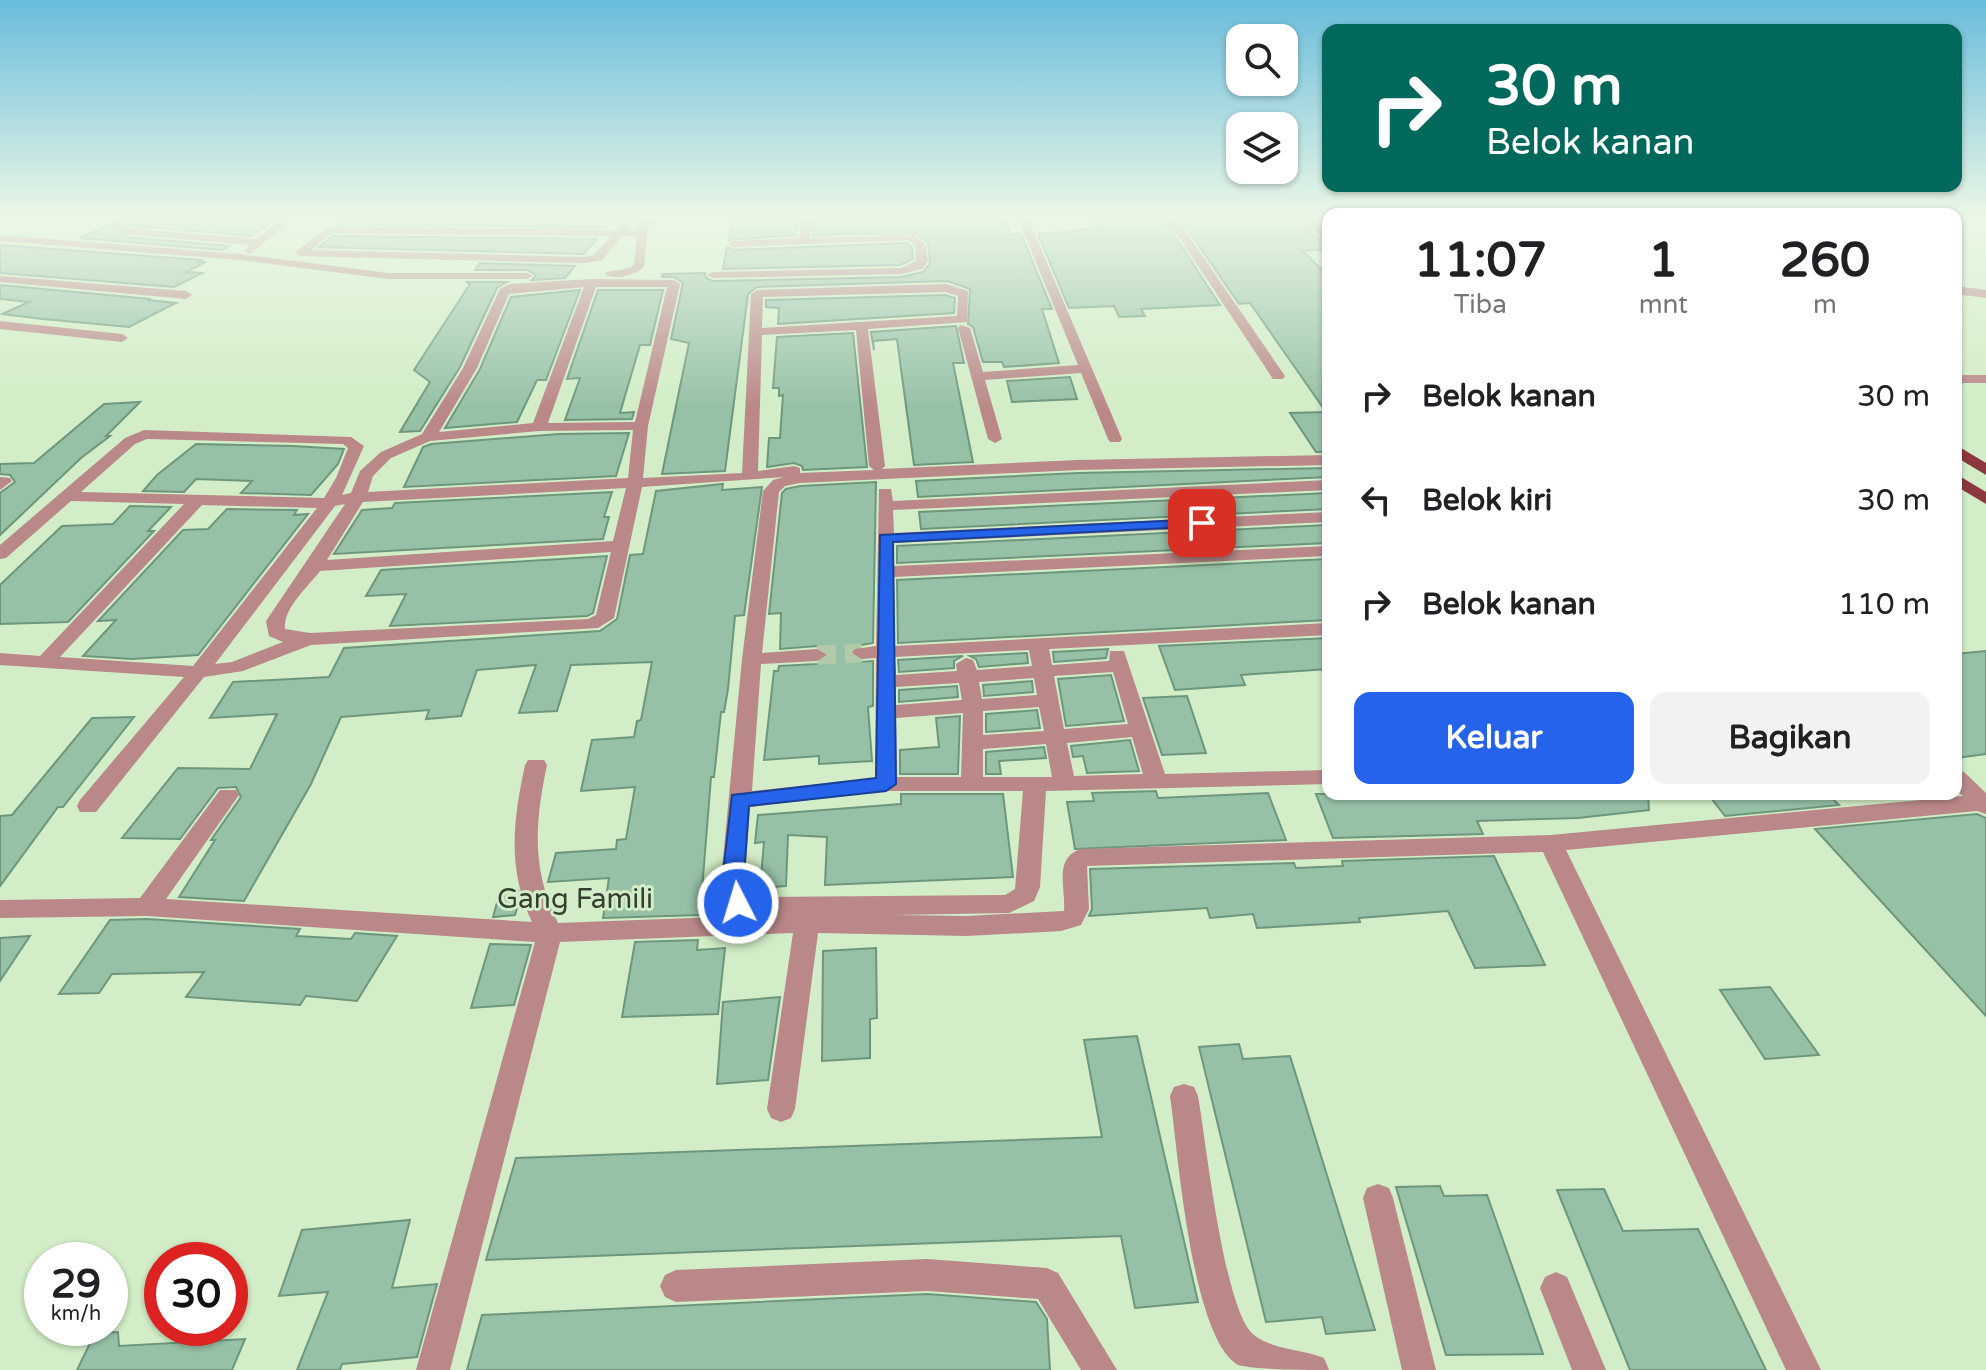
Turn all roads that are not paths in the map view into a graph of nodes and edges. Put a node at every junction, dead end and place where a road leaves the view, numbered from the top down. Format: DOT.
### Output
graph roads {
  1 [pos="11,280"];
  2 [pos="1048,280"];
  3 [pos="1213,280"];
  4 [pos="591,283"];
  5 [pos="1962,291"];
  6 [pos="1986,294"];
  7 [pos="186,295"];
  8 [pos="0,325"];
  9 [pos="862,328"];
  10 [pos="964,328"];
  11 [pos="756,332"];
  12 [pos="122,338"];
  13 [pos="1085,369"];
  14 [pos="978,376"];
  15 [pos="1278,376"];
  16 [pos="1962,379"];
  17 [pos="1986,379"];
  18 [pos="641,426"];
  19 [pos="539,427"];
  20 [pos="428,437"];
  21 [pos="995,439"];
  22 [pos="1115,439"];
  23 [pos="1962,454"];
  24 [pos="1322,460"];
  25 [pos="881,470"];
  26 [pos="1986,470"];
  27 [pos="750,477"];
  28 [pos="635,482"];
  29 [pos="1962,483"];
  30 [pos="1322,485"];
  31 [pos="65,496"];
  32 [pos="358,497"];
  33 [pos="1986,499"];
  34 [pos="197,500"];
  35 [pos="327,503"];
  36 [pos="885,506"];
  37 [pos="1322,517"];
  38 [pos="885,538"];
  39 [pos="621,546"];
  40 [pos="1322,551"];
  41 [pos="0,554"];
  42 [pos="315,566"];
  43 [pos="885,572"];
  44 [pos="1322,629"];
  45 [pos="310,639"];
  46 [pos="1114,640"];
  47 [pos="1038,644"];
  48 [pos="965,648"];
  49 [pos="886,652"];
  50 [pos="862,653"];
  51 [pos="817,655"];
  52 [pos="0,659"];
  53 [pos="752,659"];
  54 [pos="45,662"];
  55 [pos="1120,666"];
  56 [pos="201,672"];
  57 [pos="1044,673"];
  58 [pos="967,676"];
  59 [pos="886,682"];
  60 [pos="1050,700"];
  61 [pos="973,707"];
  62 [pos="886,712"];
  63 [pos="1141,730"];
  64 [pos="1057,737"];
  65 [pos="974,743"];
  66 [pos="536,765"];
  67 [pos="1322,777"];
  68 [pos="1156,781"];
  69 [pos="1962,782"];
  70 [pos="972,783"];
  71 [pos="886,784"];
  72 [pos="1035,784"];
  73 [pos="1064,784"];
  74 [pos="228,795"];
  75 [pos="740,800"];
  76 [pos="1985,803"];
  77 [pos="88,806"];
  78 [pos="1551,843"];
  79 [pos="147,907"];
  80 [pos="0,909"];
  81 [pos="807,923"];
  82 [pos="550,933"];
  83 [pos="1184,1096"];
  84 [pos="781,1109"];
  85 [pos="1378,1198"];
  86 [pos="676,1286"];
  87 [pos="1556,1288"];
  88 [pos="433,1370"];
  89 [pos="1100,1370"];
  90 [pos="1312,1370"];
  91 [pos="1419,1370"];
  92 [pos="1589,1370"];
  93 [pos="1804,1370"];
  1 -- 7 [label="street"];
  2 -- 13 [label="street"];
  3 -- 15 [label="street"];
  4 -- 18 [label="street"];
  4 -- 19 [label="street"];
  4 -- 20 [label="street"];
  5 -- 6 [label="street"];
  8 -- 12 [label="street"];
  9 -- 11 [label="street"];
  9 -- 11 [label="street"];
  9 -- 25 [label="street"];
  10 -- 14 [label="street"];
  11 -- 27 [label="street"];
  13 -- 14 [label="street"];
  13 -- 22 [label="street"];
  14 -- 21 [label="street"];
  16 -- 17 [label="street"];
  18 -- 19 [label="street"];
  18 -- 28 [label="street"];
  19 -- 20 [label="street"];
  20 -- 32 [label="street"];
  23 -- 26 [label="main road"];
  24 -- 25 [label="street"];
  25 -- 27 [label="street"];
  25 -- 36 [label="street"];
  25 -- 53 [label="street"];
  27 -- 28 [label="street"];
  28 -- 32 [label="street"];
  28 -- 39 [label="street"];
  29 -- 33 [label="main road"];
  30 -- 36 [label="street"];
  31 -- 34 [label="street"];
  31 -- 35 [label="street"];
  31 -- 41 [label="street"];
  32 -- 35 [label="street"];
  32 -- 42 [label="street"];
  34 -- 35 [label="street"];
  34 -- 54 [label="street"];
  35 -- 56 [label="street"];
  36 -- 38 [label="street"];
  37 -- 38 [label="street"];
  38 -- 43 [label="street"];
  39 -- 42 [label="street"];
  39 -- 45 [label="street"];
  40 -- 43 [label="street"];
  42 -- 45 [label="street"];
  43 -- 49 [label="street"];
  44 -- 46 [label="street"];
  45 -- 56 [label="street"];
  46 -- 47 [label="street"];
  46 -- 55 [label="street"];
  47 -- 48 [label="street"];
  47 -- 57 [label="street"];
  48 -- 49 [label="street"];
  48 -- 58 [label="street"];
  49 -- 50 [label="street"];
  49 -- 59 [label="street"];
  51 -- 53 [label="street"];
  52 -- 54 [label="street"];
  53 -- 75 [label="street"];
  54 -- 56 [label="street"];
  55 -- 57 [label="street"];
  55 -- 63 [label="street"];
  56 -- 77 [label="street"];
  57 -- 58 [label="street"];
  57 -- 60 [label="street"];
  58 -- 59 [label="street"];
  58 -- 61 [label="street"];
  59 -- 62 [label="street"];
  60 -- 61 [label="street"];
  60 -- 64 [label="street"];
  61 -- 62 [label="street"];
  61 -- 65 [label="street"];
  62 -- 71 [label="street"];
  63 -- 64 [label="street"];
  63 -- 68 [label="street"];
  64 -- 65 [label="street"];
  64 -- 73 [label="street"];
  65 -- 70 [label="street"];
  66 -- 82 [label="street"];
  67 -- 68 [label="street"];
  68 -- 73 [label="street"];
  69 -- 76 [label="street"];
  70 -- 71 [label="street"];
  70 -- 72 [label="street"];
  71 -- 75 [label="street"];
  72 -- 73 [label="street"];
  72 -- 75 [label="street"];
  74 -- 79 [label="street"];
  76 -- 78 [label="street"];
  78 -- 81 [label="street, Gang Famili"];
  78 -- 93 [label="street"];
  79 -- 80 [label="street, Gang Famili"];
  79 -- 82 [label="street, Gang Famili"];
  81 -- 82 [label="street, Gang Famili"];
  81 -- 84 [label="street"];
  82 -- 88 [label="street"];
  83 -- 90 [label="street"];
  85 -- 91 [label="street"];
  86 -- 89 [label="street"];
  87 -- 92 [label="street"];
}
